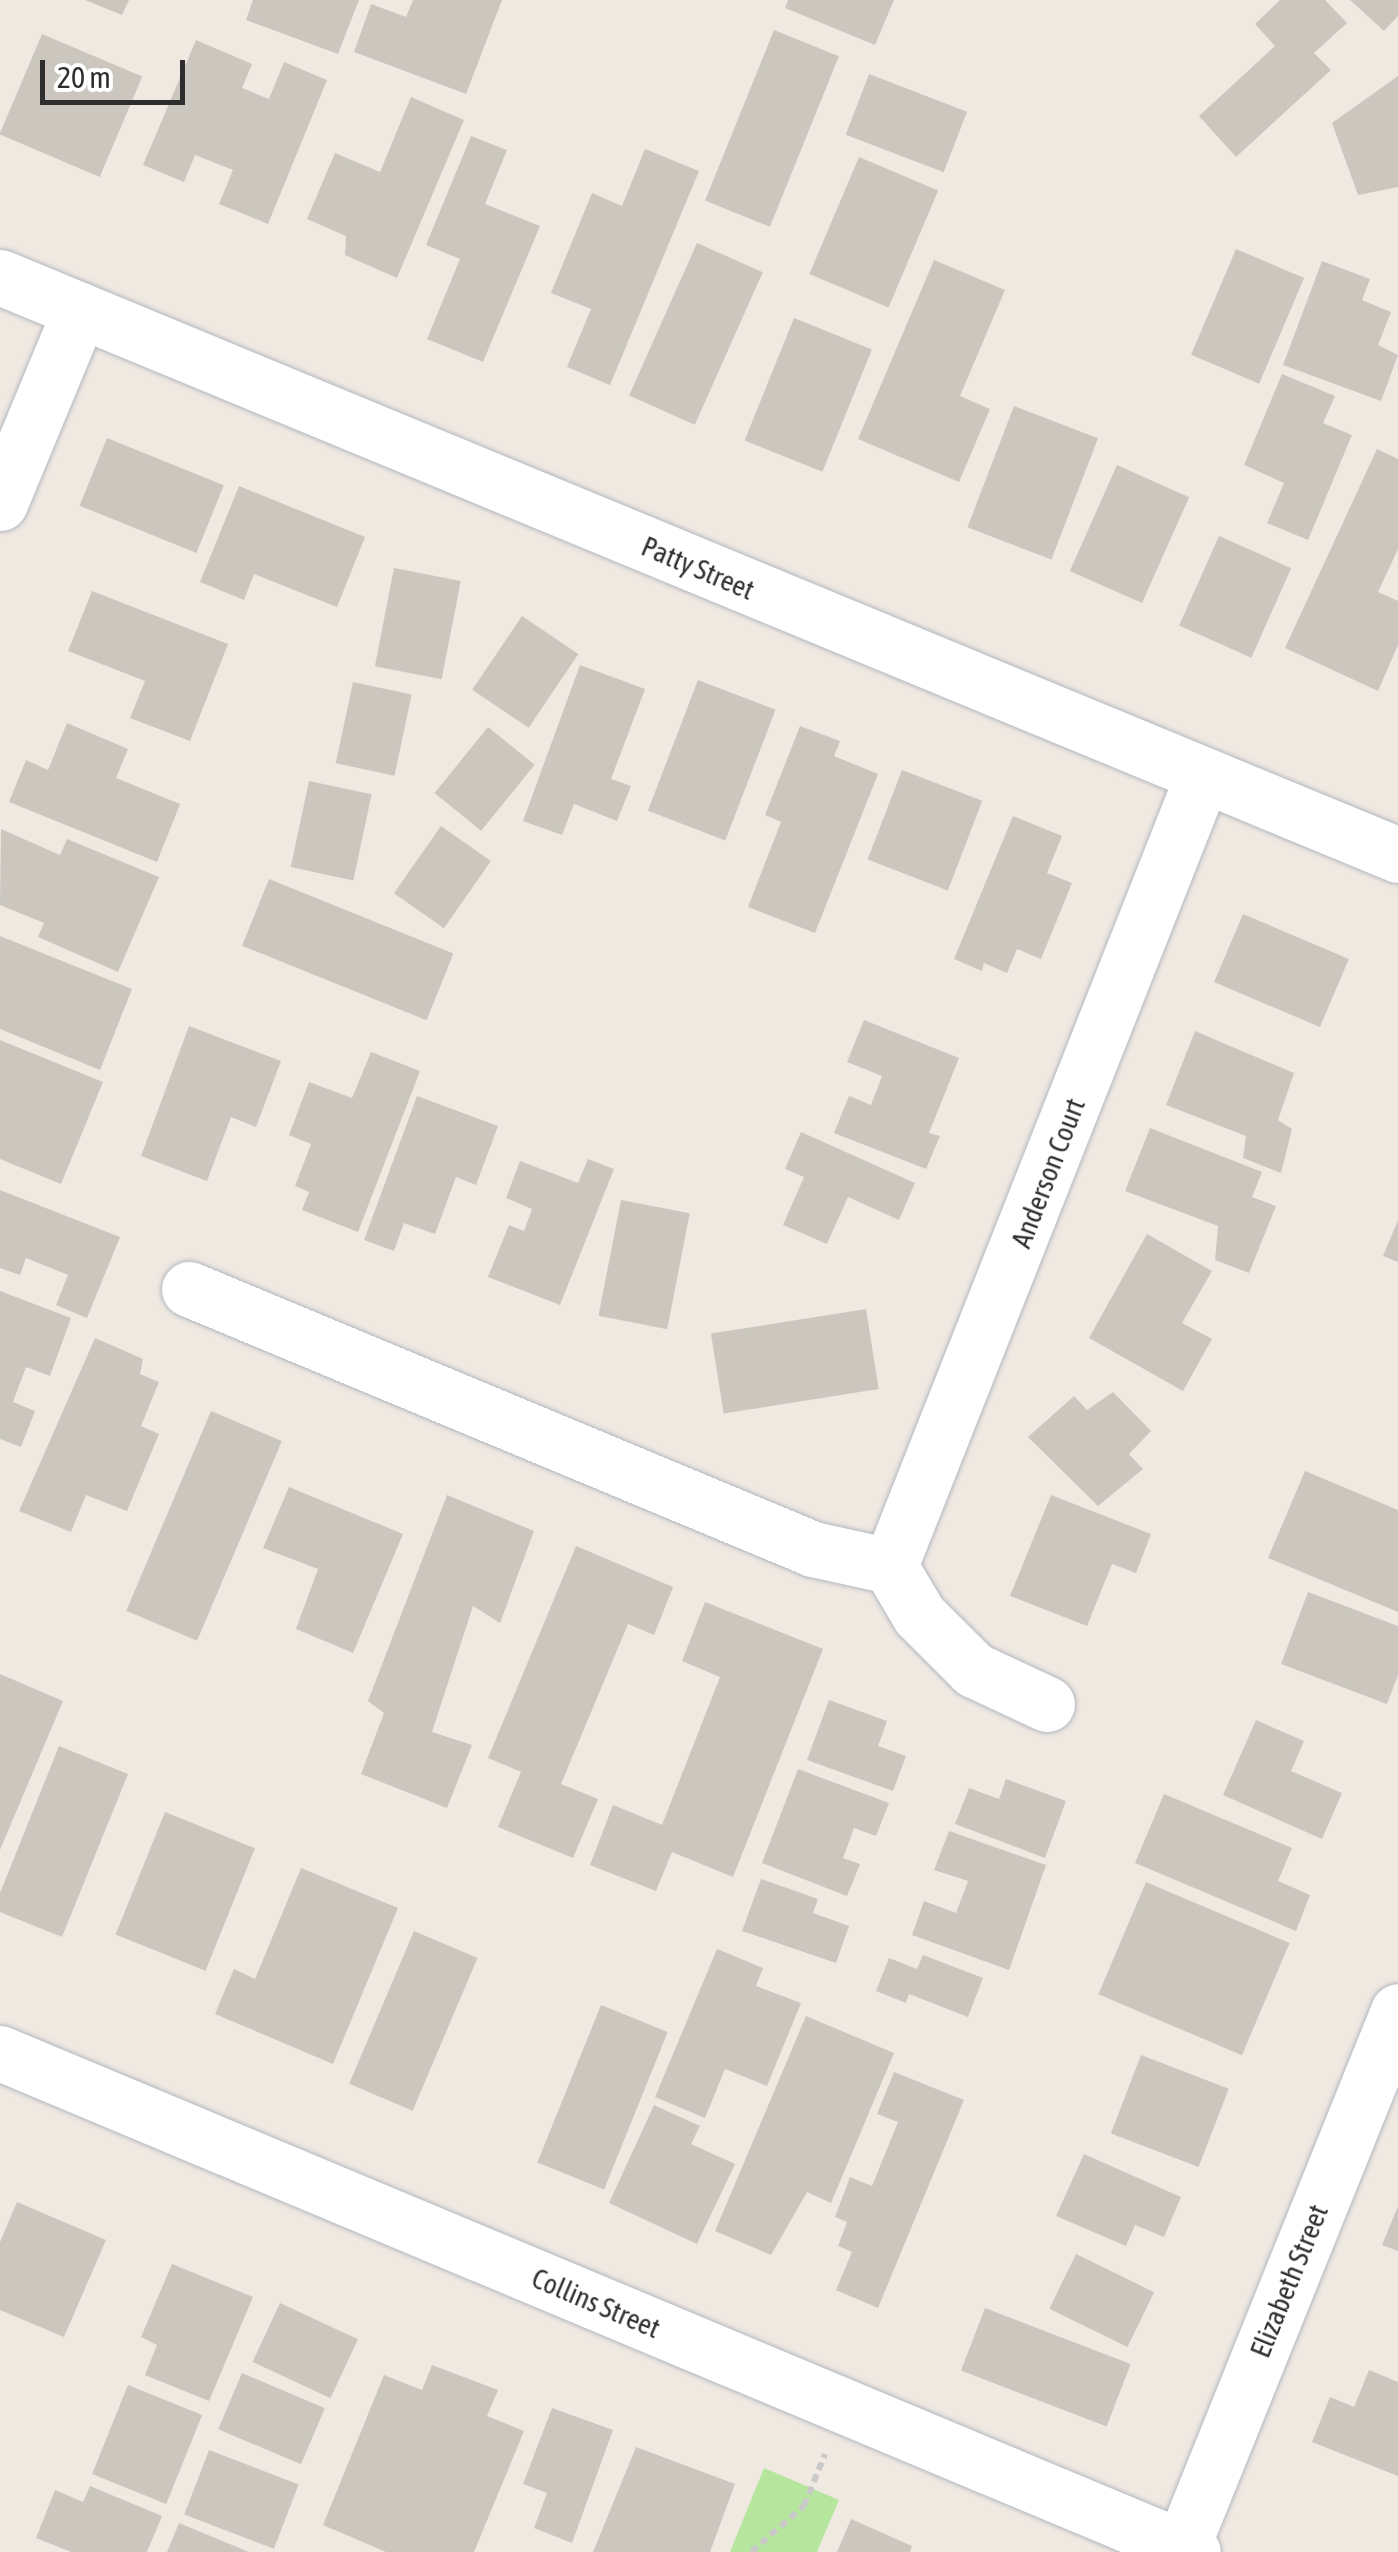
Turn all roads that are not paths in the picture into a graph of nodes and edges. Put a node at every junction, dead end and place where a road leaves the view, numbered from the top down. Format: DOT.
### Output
graph roads {
  1 [pos="0,277"];
  2 [pos="80,310"];
  3 [pos="0,503"];
  4 [pos="1202,777"];
  5 [pos="1398,855"];
  6 [pos="189,1290"];
  7 [pos="890,1566"];
  8 [pos="1048,1704"];
  9 [pos="1398,2011"];
  10 [pos="0,2054"];
  11 [pos="1185,2550"];
  1 -- 2 [label="street, Patty Street"];
  2 -- 3 [label="street"];
  2 -- 4 [label="street, Patty Street"];
  4 -- 5 [label="street, Patty Street"];
  4 -- 7 [label="street, Anderson Court"];
  6 -- 7 [label="street"];
  7 -- 8 [label="street"];
  9 -- 11 [label="street, Elizabeth Street"];
  10 -- 11 [label="street, Collins Street"];
}
